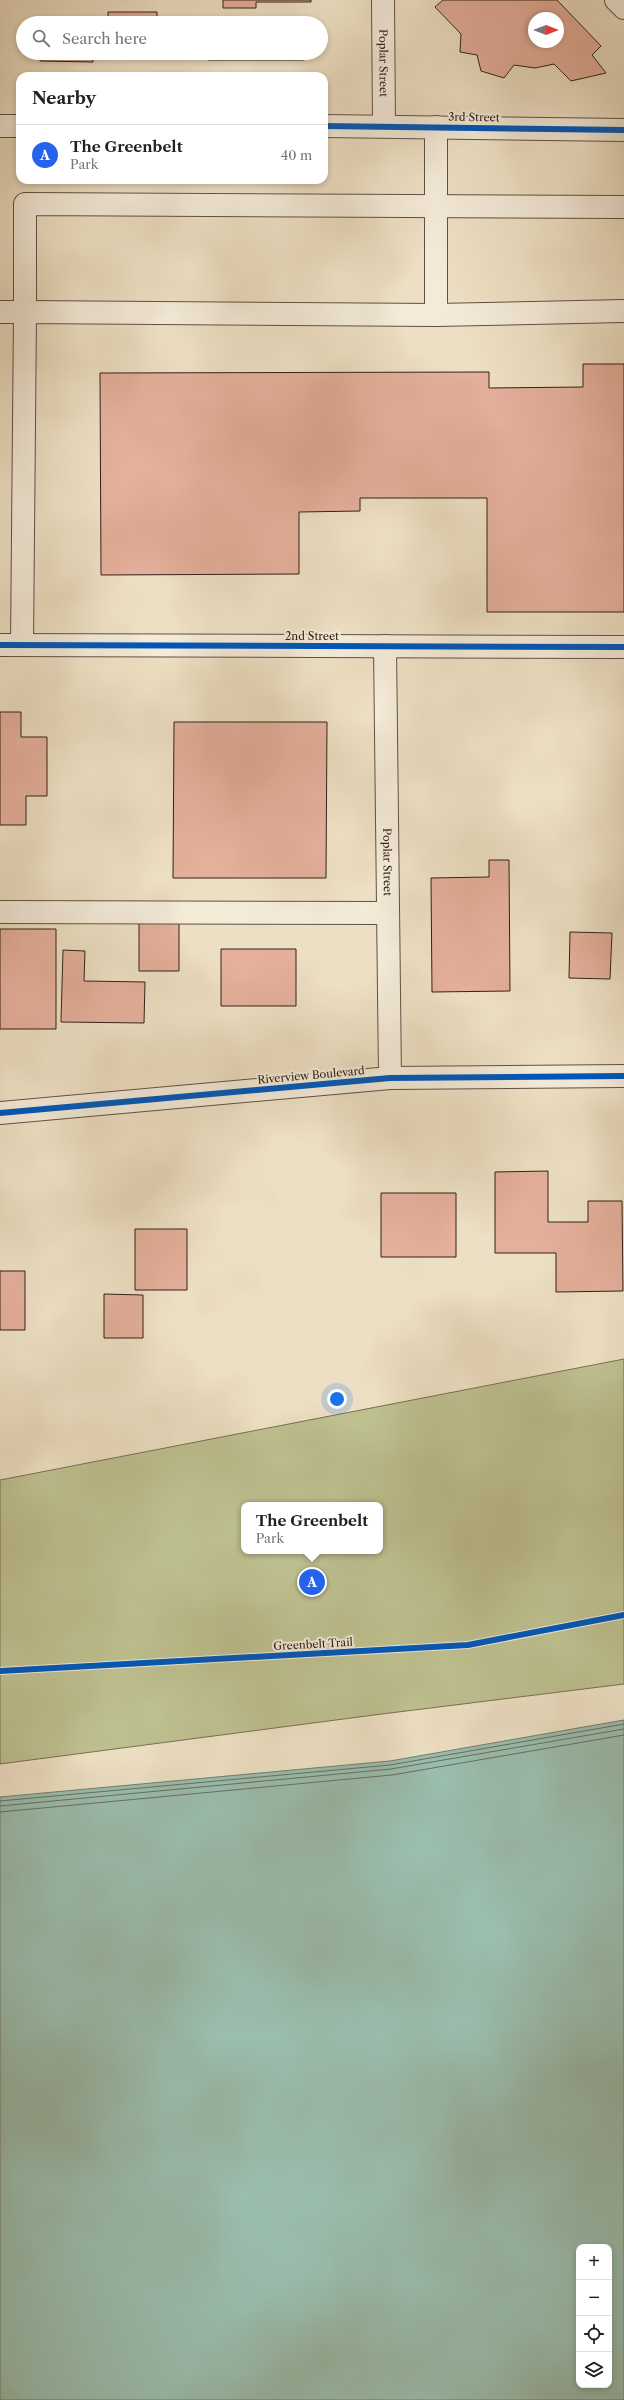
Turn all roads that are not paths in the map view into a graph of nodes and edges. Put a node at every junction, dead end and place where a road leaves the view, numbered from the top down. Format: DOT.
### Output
graph roads {
  1 [pos="383,0"];
  2 [pos="616,0"];
  3 [pos="624,8"];
  4 [pos="0,126"];
  5 [pos="16,126"];
  6 [pos="328,126"];
  7 [pos="384,126"];
  8 [pos="436,127"];
  9 [pos="624,130"];
  10 [pos="436,207"];
  11 [pos="624,207"];
  12 [pos="624,311"];
  13 [pos="0,312"];
  14 [pos="25,312"];
  15 [pos="436,315"];
  16 [pos="0,645"];
  17 [pos="22,645"];
  18 [pos="385,646"];
  19 [pos="624,647"];
  20 [pos="0,912"];
  21 [pos="388,913"];
  22 [pos="624,1076"];
  23 [pos="390,1078"];
  24 [pos="0,1113"];
  1 -- 7 [label="street, Poplar Street"];
  2 -- 3 [label="street"];
  4 -- 5 [label="street"];
  6 -- 7 [label="street, 3rd Street"];
  7 -- 8 [label="street, 3rd Street"];
  8 -- 9 [label="street, 3rd Street"];
  8 -- 10 [label="street"];
  10 -- 11 [label="street"];
  10 -- 14 [label="street"];
  10 -- 15 [label="street"];
  12 -- 15 [label="street"];
  13 -- 14 [label="street"];
  14 -- 15 [label="street"];
  14 -- 17 [label="street"];
  16 -- 17 [label="street, 2nd Street"];
  17 -- 18 [label="street, 2nd Street"];
  18 -- 19 [label="street, 2nd Street"];
  18 -- 21 [label="street, Poplar Street"];
  20 -- 21 [label="street"];
  21 -- 23 [label="street, Poplar Street"];
  22 -- 23 [label="street, Riverview Boulevard"];
  23 -- 24 [label="street, Riverview Boulevard"];
}
